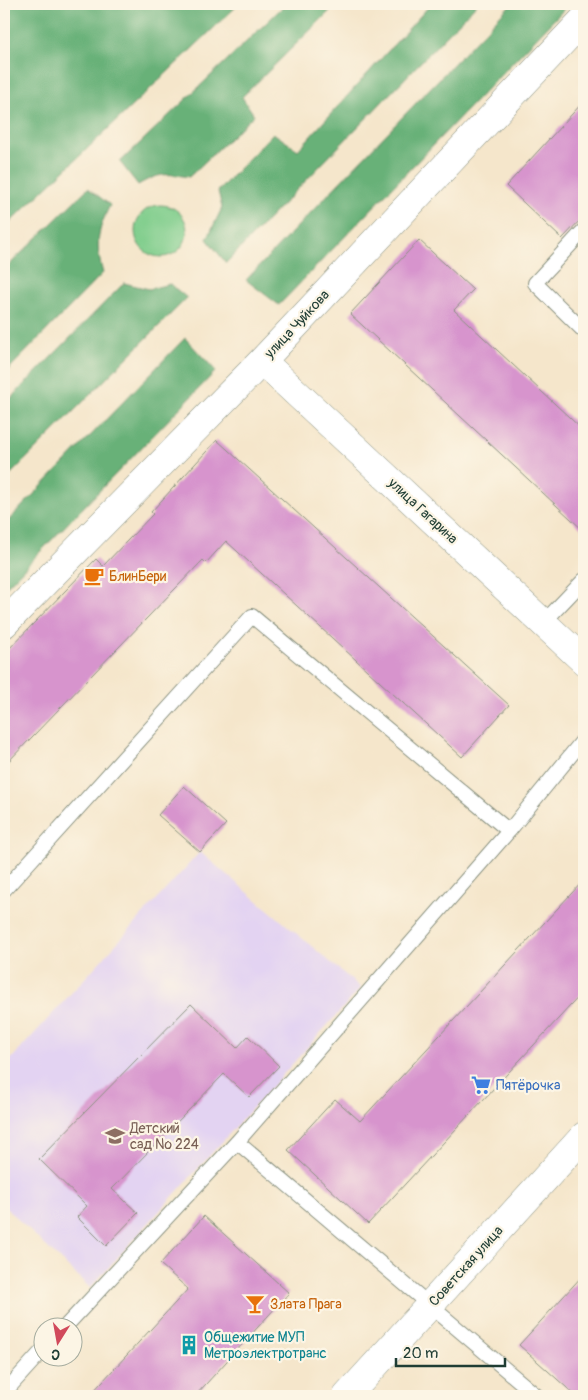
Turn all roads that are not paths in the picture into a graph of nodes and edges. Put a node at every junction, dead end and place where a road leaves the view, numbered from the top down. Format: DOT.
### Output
graph roads {
  1 [pos="584,18"];
  2 [pos="584,230"];
  3 [pos="584,331"];
  4 [pos="262,361"];
  5 [pos="584,580"];
  6 [pos="543,623"];
  7 [pos="4,624"];
  8 [pos="584,661"];
  9 [pos="584,739"];
  10 [pos="509,831"];
  11 [pos="4,890"];
  12 [pos="584,1136"];
  13 [pos="237,1142"];
  14 [pos="431,1304"];
  15 [pos="73,1318"];
  16 [pos="32,1362"];
  17 [pos="4,1393"];
  18 [pos="347,1396"];
  19 [pos="538,1396"];
  1 -- 4 [label="street, улица Чуйкова"];
  2 -- 3 [label="lane"];
  4 -- 6 [label="street, улица Гагарина"];
  4 -- 7 [label="street, улица Чуйкова"];
  5 -- 6 [label="lane"];
  6 -- 8 [label="street, улица Гагарина"];
  9 -- 10 [label="lane"];
  10 -- 11 [label="lane"];
  10 -- 13 [label="lane"];
  12 -- 14 [label="street, Советская улица"];
  13 -- 14 [label="lane"];
  13 -- 15 [label="lane"];
  14 -- 18 [label="street, Советская улица"];
  14 -- 19 [label="lane"];
  16 -- 17 [label="lane"];
}
